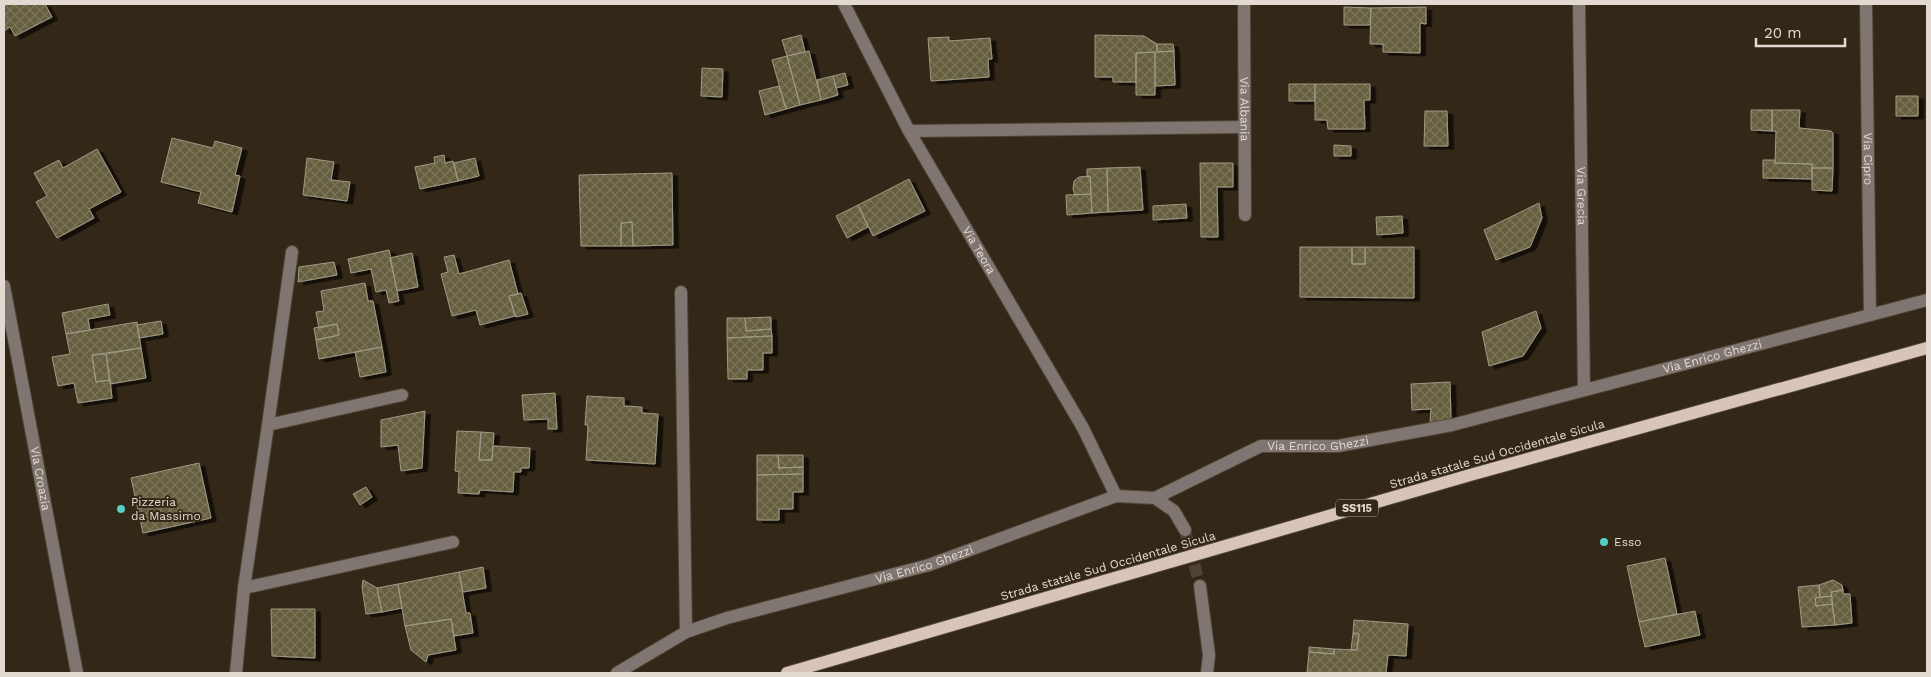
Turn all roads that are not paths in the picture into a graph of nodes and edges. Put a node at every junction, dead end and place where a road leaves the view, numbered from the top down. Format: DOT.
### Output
graph roads {
  1 [pos="844,4"];
  2 [pos="1244,4"];
  3 [pos="1579,4"];
  4 [pos="1866,4"];
  5 [pos="1244,127"];
  6 [pos="909,131"];
  7 [pos="1245,215"];
  8 [pos="292,252"];
  9 [pos="4,286"];
  10 [pos="680,292"];
  11 [pos="1927,300"];
  12 [pos="1870,315"];
  13 [pos="6,317"];
  14 [pos="1927,348"];
  15 [pos="1584,390"];
  16 [pos="402,395"];
  17 [pos="268,425"];
  18 [pos="1116,496"];
  19 [pos="1155,498"];
  20 [pos="1185,530"];
  21 [pos="453,542"];
  22 [pos="1200,586"];
  23 [pos="244,588"];
  24 [pos="686,632"];
  25 [pos="76,673"];
  26 [pos="236,673"];
  27 [pos="617,673"];
  28 [pos="787,673"];
  29 [pos="1207,673"];
  1 -- 6 [label="street, Via Teora"];
  2 -- 5 [label="street, Via Albania"];
  3 -- 15 [label="street, Via Grecia"];
  4 -- 12 [label="street, Via Cipro"];
  5 -- 6 [label="street"];
  5 -- 7 [label="street, Via Albania"];
  6 -- 18 [label="street, Via Teora"];
  8 -- 17 [label="street"];
  9 -- 13 [label="street, Via Croazia"];
  10 -- 24 [label="street"];
  11 -- 12 [label="street, Via Enrico Ghezzi"];
  12 -- 15 [label="street, Via Enrico Ghezzi"];
  13 -- 25 [label="street, Via Croazia"];
  14 -- 28 [label="main road, Strada statale Sud Occidentale Sicula / SS115"];
  15 -- 19 [label="street, Via Enrico Ghezzi"];
  16 -- 17 [label="street"];
  17 -- 23 [label="street"];
  18 -- 19 [label="street, Via Enrico Ghezzi"];
  18 -- 24 [label="street, Via Enrico Ghezzi"];
  19 -- 20 [label="street"];
  21 -- 23 [label="street"];
  22 -- 29 [label="street"];
  23 -- 26 [label="street"];
  24 -- 27 [label="street, Via Enrico Ghezzi"];
}
